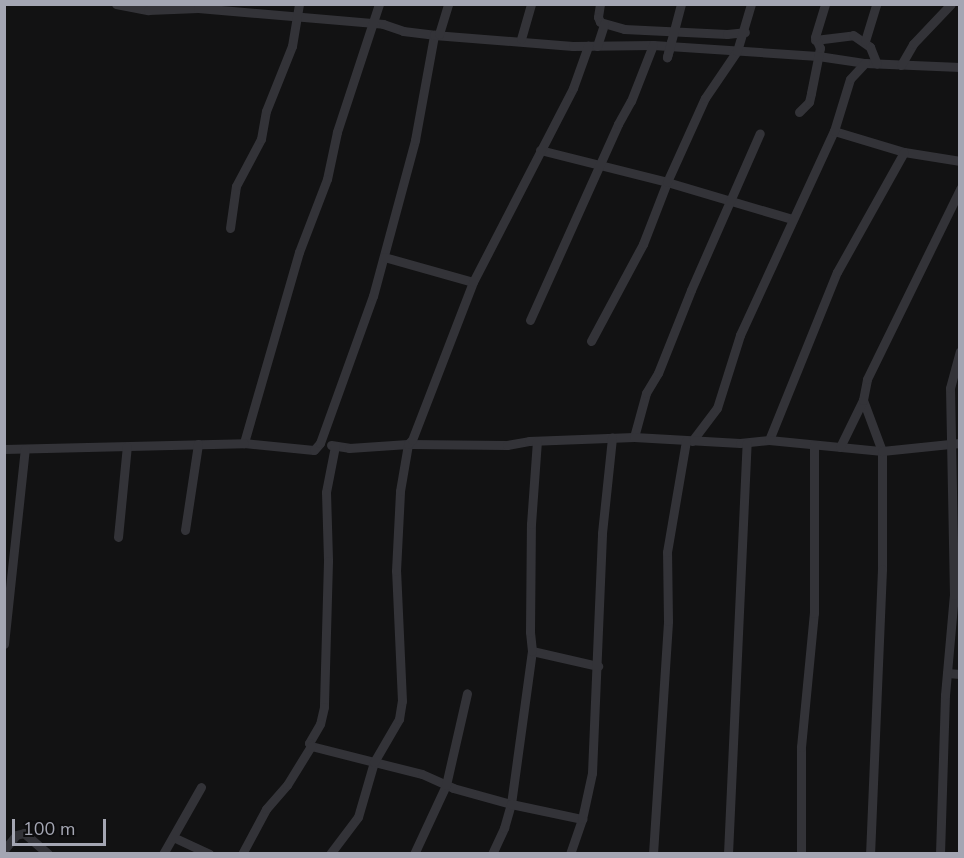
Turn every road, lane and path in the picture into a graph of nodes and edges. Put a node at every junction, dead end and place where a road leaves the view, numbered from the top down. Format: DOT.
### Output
graph roads {
  1 [pos="116,4"];
  2 [pos="299,4"];
  3 [pos="379,4"];
  4 [pos="448,4"];
  5 [pos="531,4"];
  6 [pos="600,4"];
  7 [pos="682,4"];
  8 [pos="751,4"];
  9 [pos="825,4"];
  10 [pos="876,4"];
  11 [pos="951,4"];
  12 [pos="149,7"];
  13 [pos="226,7"];
  14 [pos="295,18"];
  15 [pos="374,24"];
  16 [pos="604,24"];
  17 [pos="674,31"];
  18 [pos="713,32"];
  19 [pos="745,32"];
  20 [pos="434,35"];
  21 [pos="521,39"];
  22 [pos="865,41"];
  23 [pos="653,45"];
  24 [pos="593,46"];
  25 [pos="671,46"];
  26 [pos="819,46"];
  27 [pos="707,48"];
  28 [pos="737,51"];
  29 [pos="866,63"];
  30 [pos="877,64"];
  31 [pos="901,65"];
  32 [pos="960,67"];
  33 [pos="800,112"];
  34 [pos="834,131"];
  35 [pos="760,133"];
  36 [pos="540,150"];
  37 [pos="904,152"];
  38 [pos="960,161"];
  39 [pos="598,166"];
  40 [pos="667,182"];
  41 [pos="960,189"];
  42 [pos="732,201"];
  43 [pos="792,219"];
  44 [pos="230,228"];
  45 [pos="384,257"];
  46 [pos="473,282"];
  47 [pos="530,320"];
  48 [pos="591,341"];
  49 [pos="960,351"];
  50 [pos="863,400"];
  51 [pos="634,437"];
  52 [pos="612,438"];
  53 [pos="769,440"];
  54 [pos="537,441"];
  55 [pos="689,441"];
  56 [pos="244,442"];
  57 [pos="747,442"];
  58 [pos="320,443"];
  59 [pos="956,443"];
  60 [pos="198,444"];
  61 [pos="408,444"];
  62 [pos="814,445"];
  63 [pos="127,446"];
  64 [pos="335,446"];
  65 [pos="840,447"];
  66 [pos="4,449"];
  67 [pos="25,449"];
  68 [pos="882,451"];
  69 [pos="185,530"];
  70 [pos="118,537"];
  71 [pos="4,644"];
  72 [pos="532,651"];
  73 [pos="598,666"];
  74 [pos="947,673"];
  75 [pos="960,674"];
  76 [pos="467,693"];
  77 [pos="311,746"];
  78 [pos="374,762"];
  79 [pos="446,785"];
  80 [pos="201,787"];
  81 [pos="511,804"];
  82 [pos="582,819"];
  83 [pos="173,837"];
  84 [pos="4,850"];
  85 [pos="48,854"];
  86 [pos="163,854"];
  87 [pos="209,854"];
  88 [pos="242,854"];
  89 [pos="330,854"];
  90 [pos="414,854"];
  91 [pos="492,854"];
  92 [pos="570,854"];
  93 [pos="653,854"];
  94 [pos="728,854"];
  95 [pos="801,854"];
  96 [pos="870,854"];
  97 [pos="940,854"];
  1 -- 12 [label="street"];
  2 -- 14 [label="street"];
  3 -- 15 [label="street"];
  4 -- 20 [label="street"];
  5 -- 21 [label="street"];
  6 -- 16 [label="street"];
  7 -- 17 [label="street"];
  8 -- 19 [label="street"];
  9 -- 26 [label="street"];
  10 -- 22 [label="street"];
  11 -- 31 [label="street"];
  12 -- 13 [label="street"];
  13 -- 14 [label="street"];
  14 -- 15 [label="street"];
  14 -- 44 [label="street"];
  15 -- 20 [label="street"];
  15 -- 56 [label="street"];
  16 -- 17 [label="street"];
  16 -- 24 [label="street"];
  17 -- 18 [label="street"];
  17 -- 25 [label="street"];
  18 -- 19 [label="street"];
  18 -- 27 [label="street"];
  19 -- 28 [label="street"];
  20 -- 21 [label="street"];
  20 -- 45 [label="street"];
  21 -- 24 [label="street"];
  22 -- 26 [label="street"];
  22 -- 30 [label="street"];
  23 -- 24 [label="street"];
  23 -- 25 [label="street"];
  23 -- 39 [label="street"];
  24 -- 36 [label="street"];
  25 -- 27 [label="street"];
  26 -- 28 [label="street"];
  26 -- 29 [label="street"];
  26 -- 33 [label="street"];
  27 -- 28 [label="street"];
  28 -- 40 [label="street"];
  29 -- 30 [label="street"];
  29 -- 34 [label="street"];
  30 -- 31 [label="street"];
  31 -- 32 [label="street"];
  34 -- 37 [label="street"];
  34 -- 43 [label="street"];
  35 -- 42 [label="street"];
  36 -- 39 [label="street"];
  36 -- 46 [label="street"];
  37 -- 38 [label="street"];
  37 -- 53 [label="street"];
  39 -- 40 [label="street"];
  39 -- 47 [label="street"];
  40 -- 42 [label="street"];
  40 -- 48 [label="street"];
  41 -- 50 [label="street"];
  42 -- 43 [label="street"];
  42 -- 51 [label="street"];
  43 -- 55 [label="street"];
  45 -- 46 [label="street"];
  45 -- 58 [label="street"];
  46 -- 61 [label="street"];
  49 -- 59 [label="street"];
  50 -- 65 [label="street"];
  50 -- 68 [label="street"];
  51 -- 52 [label="street"];
  51 -- 55 [label="street"];
  52 -- 54 [label="street"];
  52 -- 73 [label="street"];
  53 -- 57 [label="street"];
  53 -- 62 [label="street"];
  54 -- 61 [label="street"];
  54 -- 72 [label="street"];
  55 -- 57 [label="street"];
  55 -- 93 [label="street"];
  56 -- 58 [label="street"];
  56 -- 60 [label="street"];
  57 -- 94 [label="street"];
  58 -- 64 [label="street"];
  59 -- 68 [label="street"];
  59 -- 74 [label="street"];
  60 -- 63 [label="street"];
  60 -- 69 [label="street"];
  61 -- 64 [label="street"];
  61 -- 78 [label="street"];
  62 -- 65 [label="street"];
  62 -- 95 [label="street"];
  63 -- 67 [label="street"];
  63 -- 70 [label="street"];
  64 -- 77 [label="street"];
  65 -- 68 [label="street"];
  66 -- 67 [label="street"];
  67 -- 71 [label="street"];
  68 -- 96 [label="street"];
  72 -- 73 [label="street"];
  72 -- 81 [label="street"];
  73 -- 82 [label="street"];
  74 -- 75 [label="street"];
  74 -- 97 [label="street"];
  76 -- 79 [label="street"];
  77 -- 78 [label="street"];
  77 -- 88 [label="street"];
  78 -- 79 [label="street"];
  78 -- 89 [label="street"];
  79 -- 81 [label="street"];
  79 -- 90 [label="street"];
  80 -- 83 [label="street"];
  81 -- 82 [label="street"];
  81 -- 91 [label="street"];
  82 -- 92 [label="street"];
  83 -- 86 [label="street"];
  83 -- 87 [label="street"];
  84 -- 85 [label="street"];
}
